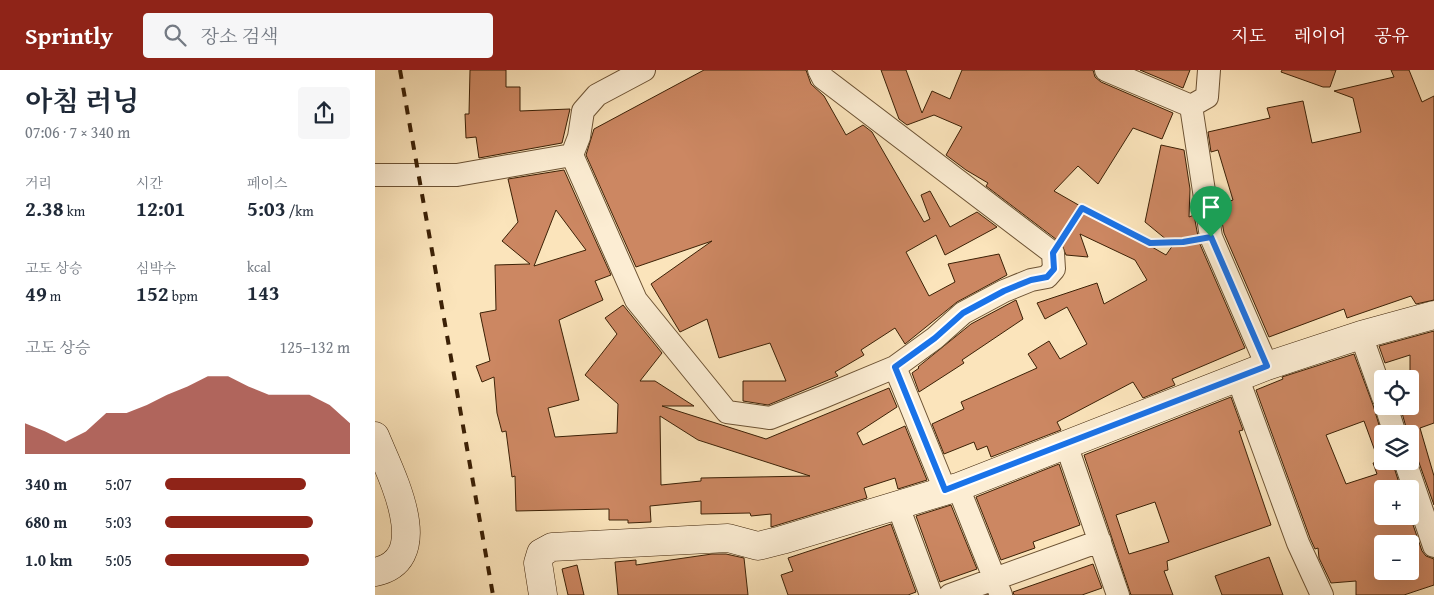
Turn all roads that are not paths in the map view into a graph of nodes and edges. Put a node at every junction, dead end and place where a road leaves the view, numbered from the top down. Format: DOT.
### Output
graph roads {
  1 [pos="644,70"];
  2 [pos="819,70"];
  3 [pos="1106,70"];
  4 [pos="1209,70"];
  5 [pos="1191,106"];
  6 [pos="572,155"];
  7 [pos="375,175"];
  8 [pos="1434,315"];
  9 [pos="1361,335"];
  10 [pos="1267,366"];
  11 [pos="895,367"];
  12 [pos="1374,372"];
  13 [pos="1238,379"];
  14 [pos="375,436"];
  15 [pos="1066,444"];
  16 [pos="1408,470"];
  17 [pos="952,489"];
  18 [pos="897,506"];
  19 [pos="1099,542"];
  20 [pos="1434,546"];
  21 [pos="375,572"];
  22 [pos="998,587"];
  23 [pos="543,595"];
  24 [pos="931,595"];
  25 [pos="950,595"];
  26 [pos="1118,595"];
  27 [pos="1322,595"];
  1 -- 6 [label="street"];
  2 -- 11 [label="street"];
  3 -- 5 [label="street"];
  4 -- 5 [label="street"];
  5 -- 10 [label="street"];
  6 -- 7 [label="street"];
  6 -- 11 [label="street"];
  8 -- 9 [label="street"];
  9 -- 10 [label="street"];
  9 -- 12 [label="street"];
  10 -- 13 [label="street"];
  11 -- 17 [label="street"];
  13 -- 15 [label="street"];
  13 -- 27 [label="street"];
  14 -- 21 [label="street"];
  15 -- 17 [label="street"];
  15 -- 19 [label="street"];
  16 -- 20 [label="street"];
  17 -- 18 [label="street"];
  17 -- 22 [label="street"];
  18 -- 23 [label="street"];
  18 -- 24 [label="street"];
  19 -- 22 [label="street"];
  19 -- 26 [label="street"];
  22 -- 25 [label="street"];
}
